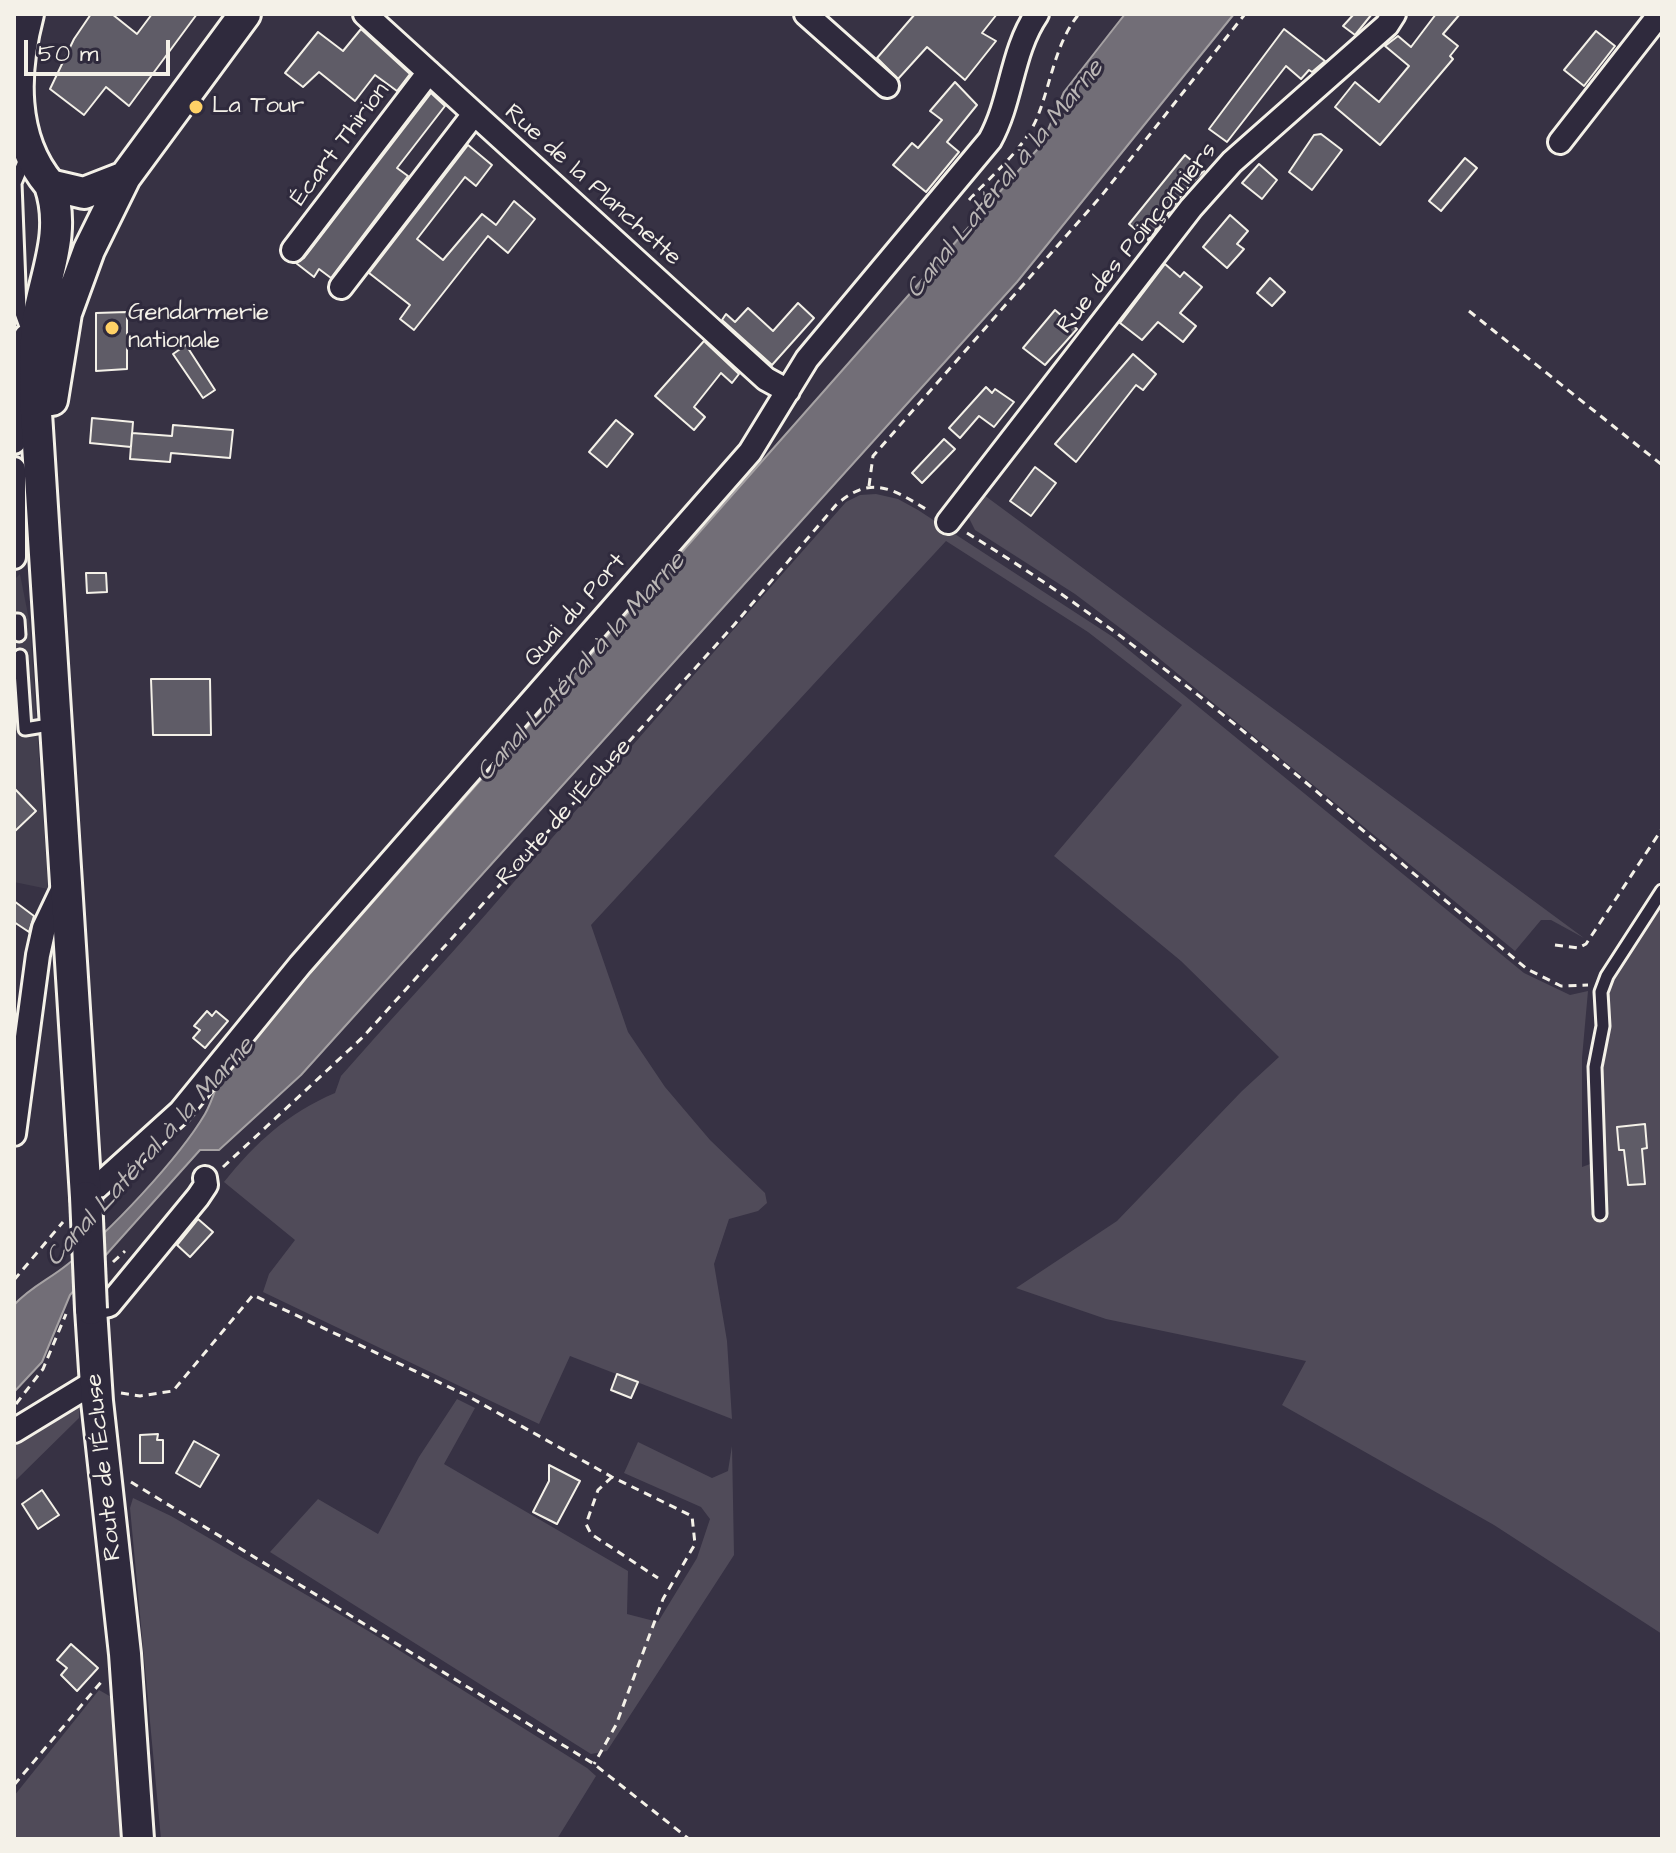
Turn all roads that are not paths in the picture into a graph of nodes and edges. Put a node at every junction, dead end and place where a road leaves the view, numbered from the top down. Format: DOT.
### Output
graph roads {
  1 [pos="28,14"];
  2 [pos="245,14"];
  3 [pos="365,14"];
  4 [pos="806,14"];
  5 [pos="1037,14"];
  6 [pos="1394,14"];
  7 [pos="1660,14"];
  8 [pos="429,72"];
  9 [pos="887,86"];
  10 [pos="16,106"];
  11 [pos="474,114"];
  12 [pos="1560,142"];
  13 [pos="28,153"];
  14 [pos="125,177"];
  15 [pos="50,185"];
  16 [pos="58,233"];
  17 [pos="89,250"];
  18 [pos="293,250"];
  19 [pos="341,287"];
  20 [pos="32,337"];
  21 [pos="788,391"];
  22 [pos="14,442"];
  23 [pos="20,473"];
  24 [pos="948,522"];
  25 [pos="14,557"];
  26 [pos="14,620"];
  27 [pos="19,635"];
  28 [pos="20,656"];
  29 [pos="18,675"];
  30 [pos="19,700"];
  31 [pos="55,724"];
  32 [pos="66,883"];
  33 [pos="1660,900"];
  34 [pos="14,1134"];
  35 [pos="205,1178"];
  36 [pos="86,1197"];
  37 [pos="1600,1214"];
  38 [pos="80,1307"];
  39 [pos="96,1381"];
  40 [pos="14,1431"];
  41 [pos="138,1839"];
  1 -- 10 [label="main road"];
  2 -- 14 [label="main road, Route de l'Écluse"];
  3 -- 8 [label="street, Rue de la Planchette"];
  4 -- 9 [label="street"];
  5 -- 21 [label="street, Quai du Port"];
  6 -- 24 [label="street, Rue des Poinçonniers"];
  7 -- 12 [label="street"];
  8 -- 11 [label="street, Rue de la Planchette"];
  8 -- 18 [label="street, Écart Thirion"];
  10 -- 13 [label="main road"];
  11 -- 19 [label="street"];
  11 -- 21 [label="street, Rue de la Planchette"];
  13 -- 15 [label="main road"];
  13 -- 20 [label="lane"];
  14 -- 15 [label="main road"];
  14 -- 17 [label="main road, Route de l'Écluse"];
  15 -- 16 [label="main road, Route de l'Écluse"];
  16 -- 17 [label="main road"];
  16 -- 20 [label="main road, Route de l'Écluse"];
  17 -- 23 [label="main road, Route de l'Écluse"];
  20 -- 22 [label="street"];
  20 -- 23 [label="main road, Route de l'Écluse"];
  21 -- 36 [label="street, Quai du Port"];
  23 -- 25 [label="street"];
  23 -- 31 [label="main road, Route de l'Écluse"];
  26 -- 27 [label="lane"];
  28 -- 29 [label="lane"];
  29 -- 30 [label="lane"];
  30 -- 31 [label="lane"];
  31 -- 32 [label="main road, Route de l'Écluse"];
  32 -- 34 [label="street"];
  32 -- 36 [label="main road, Route de l'Écluse"];
  33 -- 37 [label="lane"];
  35 -- 38 [label="street"];
  36 -- 38 [label="main road, Route de l'Écluse, bridge"];
  38 -- 39 [label="main road, Route de l'Écluse"];
  39 -- 40 [label="street"];
  39 -- 41 [label="main road, Route de l'Écluse"];
}
